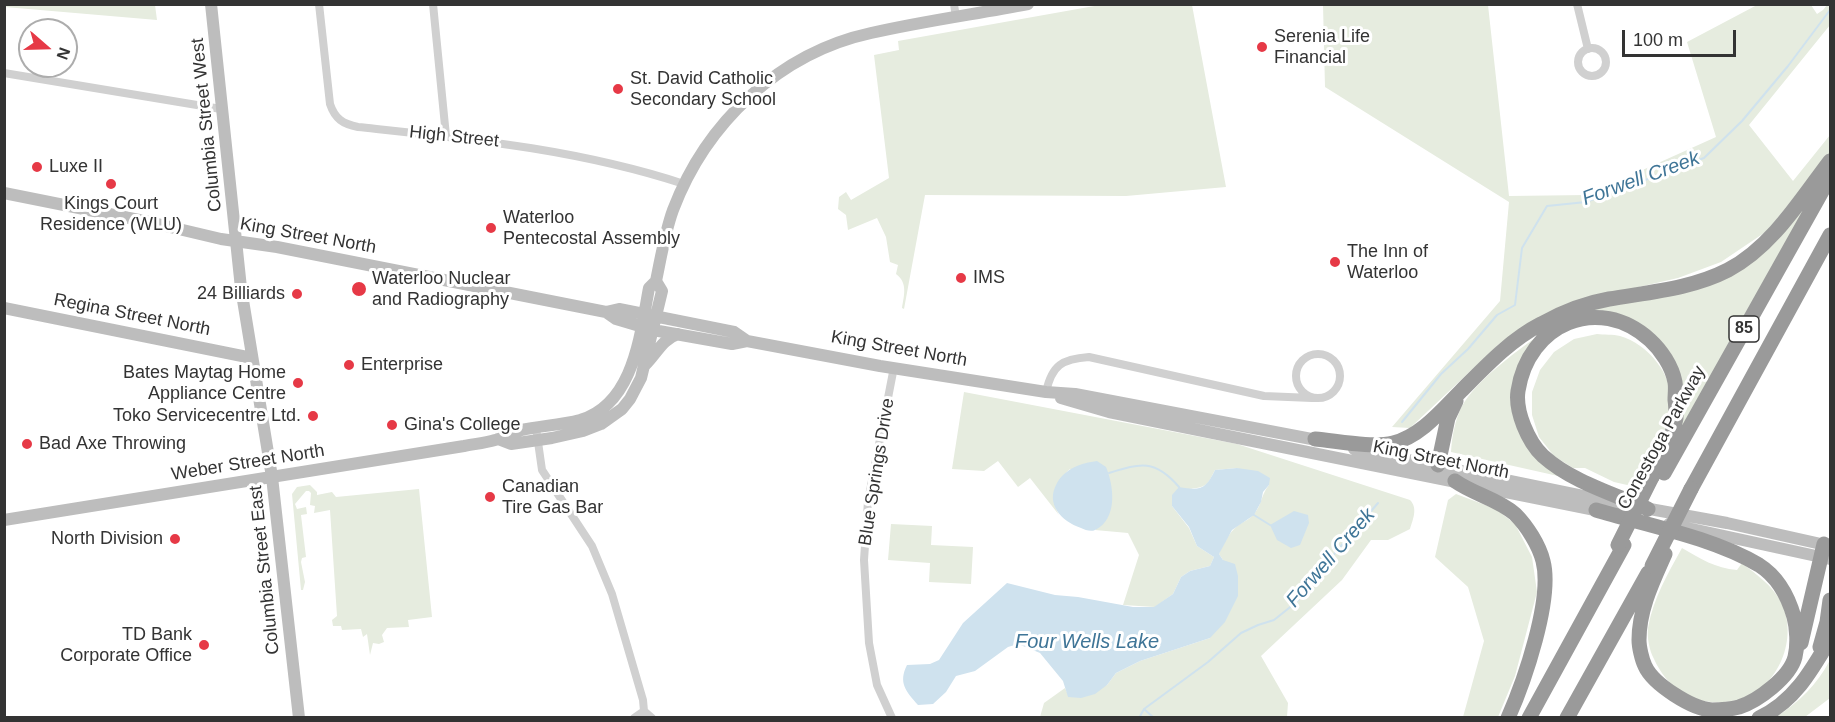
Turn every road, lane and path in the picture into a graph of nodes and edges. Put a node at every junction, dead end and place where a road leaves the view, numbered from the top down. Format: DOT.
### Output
graph roads {
  1 [pos="212,4"];
  2 [pos="319,4"];
  3 [pos="433,4"];
  4 [pos="954,4"];
  5 [pos="1028,4"];
  6 [pos="1577,4"];
  7 [pos="956,18"];
  8 [pos="1588,49"];
  9 [pos="4,73"];
  10 [pos="221,109"];
  11 [pos="446,136"];
  12 [pos="1830,161"];
  13 [pos="1830,177"];
  14 [pos="684,184"];
  15 [pos="4,193"];
  16 [pos="1830,235"];
  17 [pos="236,241"];
  18 [pos="4,308"];
  19 [pos="606,312"];
  20 [pos="650,315"];
  21 [pos="647,328"];
  22 [pos="678,334"];
  23 [pos="747,341"];
  24 [pos="252,358"];
  25 [pos="644,366"];
  26 [pos="894,367"];
  27 [pos="1472,380"];
  28 [pos="1046,392"];
  29 [pos="1311,398"];
  30 [pos="537,434"];
  31 [pos="1316,439"];
  32 [pos="1438,465"];
  33 [pos="272,477"];
  34 [pos="1655,480"];
  35 [pos="1455,481"];
  36 [pos="1691,489"];
  37 [pos="1648,509"];
  38 [pos="1596,510"];
  39 [pos="4,520"];
  40 [pos="1826,551"];
  41 [pos="1830,600"];
  42 [pos="1830,639"];
  43 [pos="1795,656"];
  44 [pos="1815,665"];
  45 [pos="644,711"];
  46 [pos="299,717"];
  47 [pos="634,717"];
  48 [pos="652,717"];
  49 [pos="892,717"];
  50 [pos="1508,717"];
  51 [pos="1528,717"];
  52 [pos="1568,717"];
  53 [pos="1759,717"];
  1 -- 10 [label="main road, Columbia Street West"];
  2 -- 11 [label="street, High Street"];
  3 -- 11 [label="street"];
  4 -- 7 [label="street"];
  5 -- 7 [label="main road, Weber Street North"];
  6 -- 8 [label="street"];
  7 -- 14 [label="main road, Weber Street North"];
  9 -- 10 [label="street"];
  10 -- 17 [label="main road, Columbia Street West"];
  11 -- 14 [label="street, High Street"];
  12 -- 27 [label="highway"];
  13 -- 34 [label="highway, Conestoga Parkway / 85"];
  14 -- 20 [label="main road, Weber Street North"];
  15 -- 17 [label="main road, King Street North"];
  16 -- 36 [label="highway, 85"];
  17 -- 19 [label="main road, King Street North"];
  17 -- 24 [label="main road, Columbia Street East"];
  18 -- 24 [label="main road, Regina Street North"];
  19 -- 20 [label="main road, King Street North"];
  19 -- 21 [label="main road, King Street North"];
  20 -- 21 [label="main road, Weber Street North"];
  20 -- 23 [label="main road, King Street North"];
  21 -- 22 [label="main road, King Street North"];
  21 -- 25 [label="main road, Weber Street North"];
  21 -- 30 [label="main road, Weber Street North"];
  22 -- 23 [label="main road, King Street North"];
  22 -- 25 [label="main road"];
  23 -- 26 [label="main road, King Street North"];
  24 -- 33 [label="main road, Columbia Street East"];
  25 -- 30 [label="main road, Weber Street North"];
  26 -- 28 [label="main road, King Street North"];
  26 -- 49 [label="street, Blue Springs Drive"];
  27 -- 31 [label="highway"];
  27 -- 32 [label="highway"];
  28 -- 29 [label="street"];
  28 -- 31 [label="main road, King Street North"];
  28 -- 35 [label="main road, King Street North"];
  29 -- 29 [label="street"];
  30 -- 33 [label="main road, Weber Street North"];
  30 -- 45 [label="street"];
  31 -- 32 [label="main road, King Street North"];
  32 -- 37 [label="main road, King Street North"];
  33 -- 39 [label="main road, Weber Street North"];
  33 -- 46 [label="main road, Columbia Street East"];
  34 -- 37 [label="highway"];
  34 -- 51 [label="highway, Conestoga Parkway / 85"];
  35 -- 38 [label="main road, King Street North"];
  35 -- 50 [label="highway"];
  36 -- 43 [label="highway, bridge"];
  36 -- 52 [label="highway, 85, bridge"];
  37 -- 40 [label="main road, King Street North"];
  38 -- 40 [label="main road, King Street North"];
  38 -- 43 [label="highway"];
  40 -- 43 [label="highway"];
  41 -- 44 [label="highway"];
  42 -- 44 [label="highway"];
  44 -- 53 [label="highway"];
  45 -- 47 [label="street"];
  45 -- 48 [label="street"];
}
